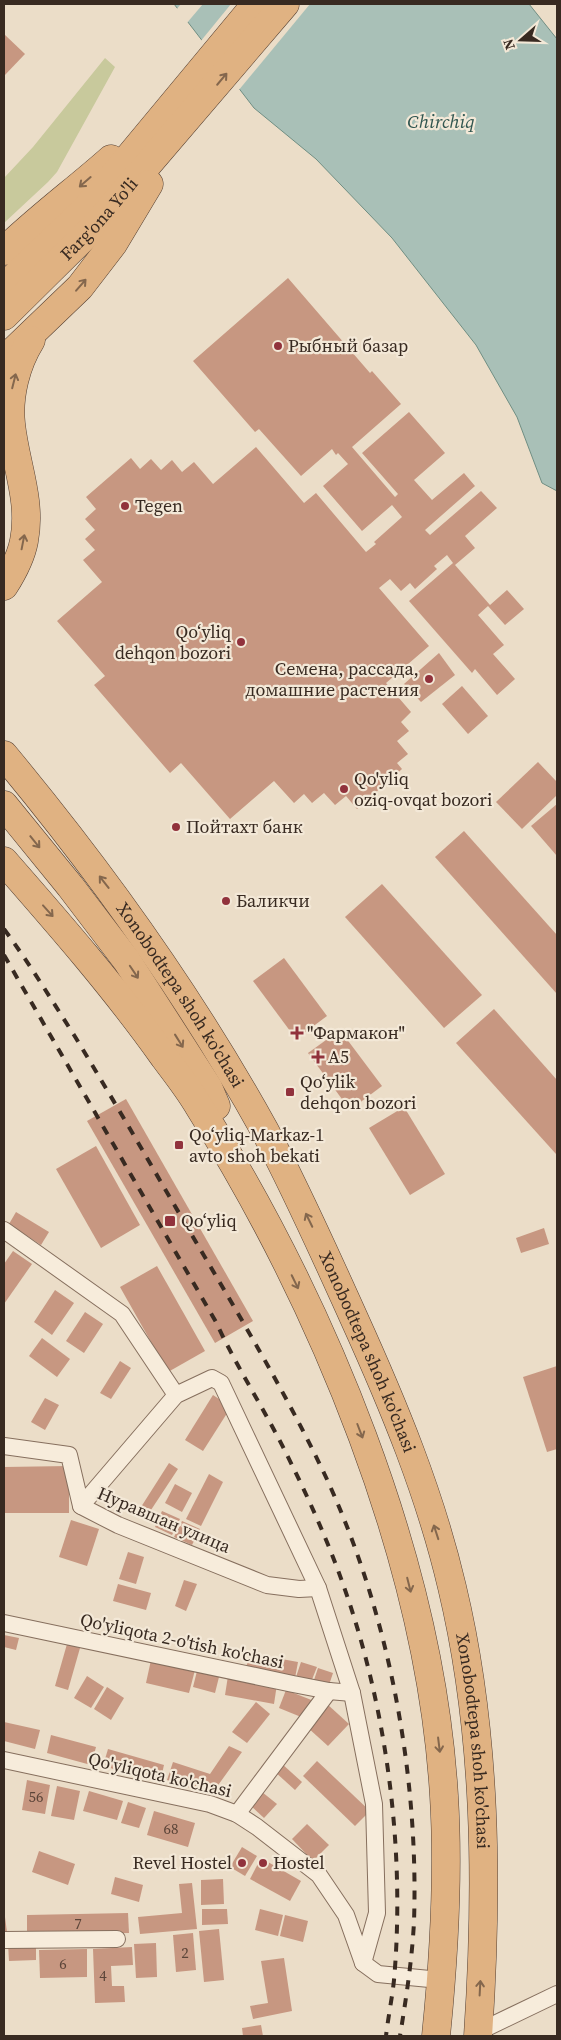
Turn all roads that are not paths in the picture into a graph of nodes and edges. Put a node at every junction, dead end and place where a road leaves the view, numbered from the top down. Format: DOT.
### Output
graph roads {
  1 [pos="256,4"];
  2 [pos="285,4"];
  3 [pos="182,110"];
  4 [pos="4,251"];
  5 [pos="32,275"];
  6 [pos="4,287"];
  7 [pos="4,316"];
  8 [pos="46,319"];
  9 [pos="4,360"];
  10 [pos="4,586"];
  11 [pos="4,756"];
  12 [pos="4,805"];
  13 [pos="4,861"];
  14 [pos="4,1230"];
  15 [pos="274,1238"];
  16 [pos="176,1395"];
  17 [pos="4,1446"];
  18 [pos="81,1506"];
  19 [pos="318,1588"];
  20 [pos="4,1624"];
  21 [pos="329,1691"];
  22 [pos="352,1693"];
  23 [pos="4,1760"];
  24 [pos="237,1814"];
  25 [pos="117,1939"];
  26 [pos="4,1940"];
  27 [pos="363,1963"];
  28 [pos="440,1980"];
  29 [pos="557,1994"];
  30 [pos="478,2034"];
  31 [pos="436,2036"];
  1 -- 3 [label="highway"];
  3 -- 2 [label="highway, one-way"];
  3 -- 4 [label="highway, one-way"];
  3 -- 5 [label="highway, Farg'ona Yo'li"];
  8 -- 3 [label="highway, one-way"];
  5 -- 6 [label="highway, Farg'ona Yo'li"];
  5 -- 7 [label="highway, Farg'ona Yo'li"];
  8 -- 9 [label="highway"];
  10 -- 8 [label="highway, one-way"];
  30 -- 11 [label="highway, Xonobodtepa shoh ko'chasi, one-way"];
  12 -- 15 [label="highway, one-way"];
  13 -- 15 [label="highway, Xonobodtepa shoh ko'chasi, one-way"];
  14 -- 16 [label="street"];
  15 -- 28 [label="highway, Xonobodtepa shoh ko'chasi, one-way"];
  16 -- 18 [label="street"];
  16 -- 19 [label="street"];
  17 -- 18 [label="street, Нуравшан улица"];
  18 -- 19 [label="street, Нуравшан улица"];
  19 -- 22 [label="street"];
  20 -- 21 [label="street, Qo'yliqota 2-o'tish ko'chasi"];
  21 -- 22 [label="street, Qo'yliqota 2-o'tish ko'chasi"];
  21 -- 24 [label="street"];
  22 -- 27 [label="street"];
  23 -- 24 [label="street, Qo'yliqota ko'chasi"];
  24 -- 27 [label="street, Qo'yliqota ko'chasi"];
  25 -- 26 [label="street"];
  27 -- 28 [label="street"];
  28 -- 31 [label="highway, Xonobodtepa shoh ko'chasi"];
  29 -- 30 [label="street"];
}
